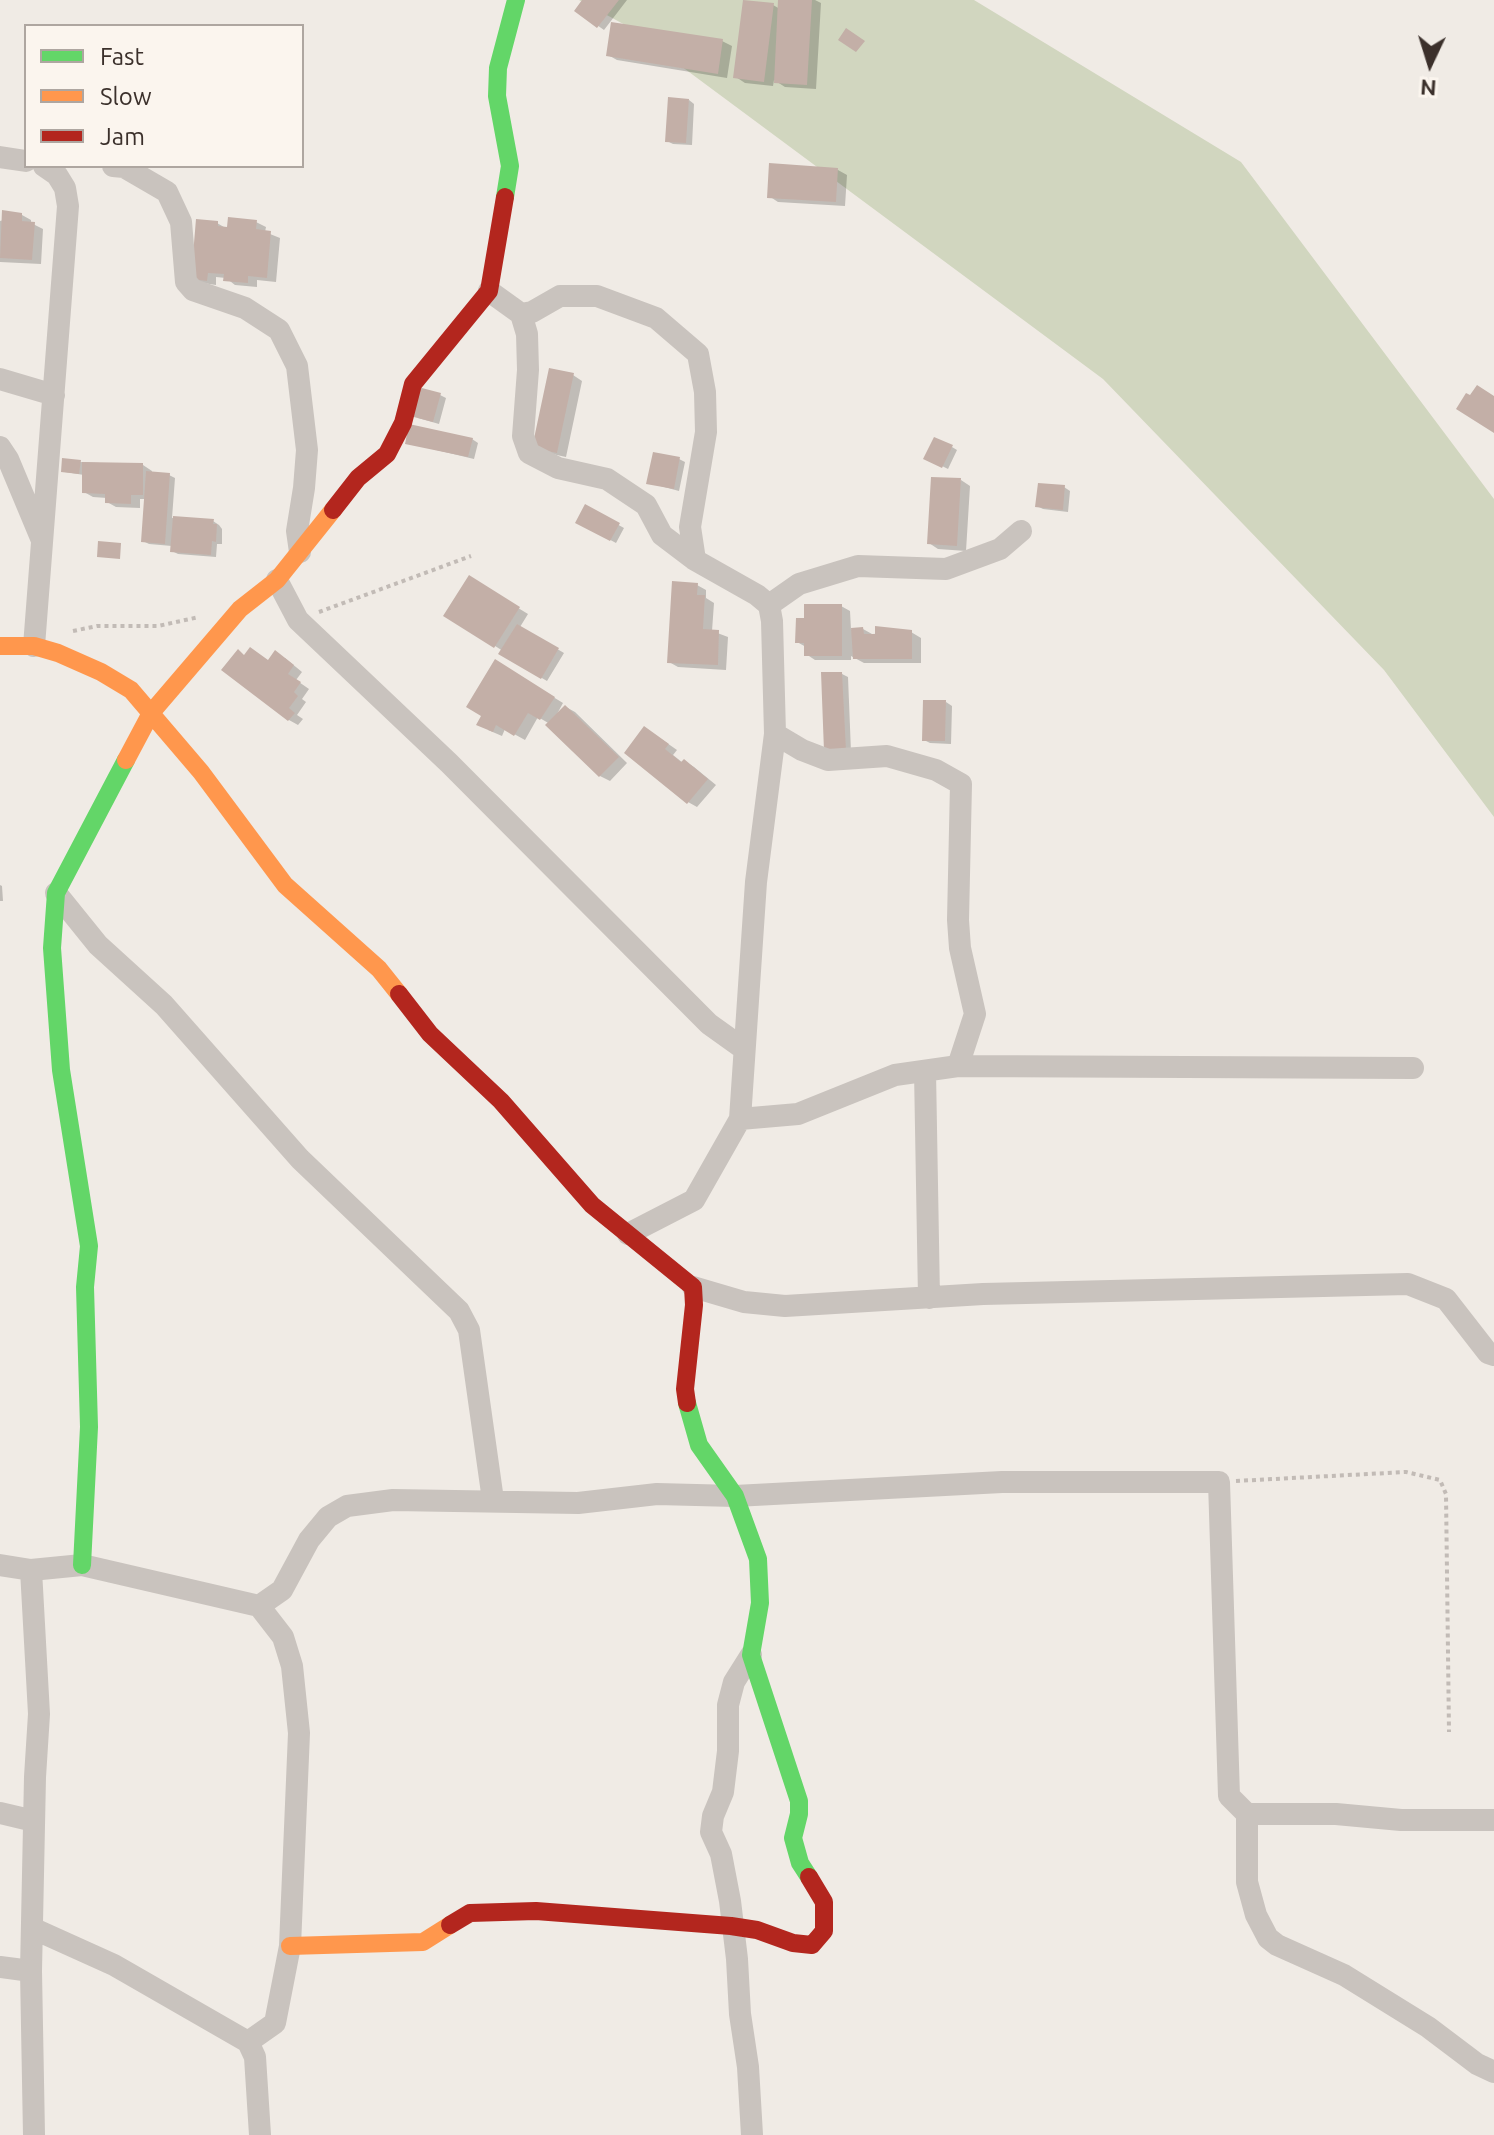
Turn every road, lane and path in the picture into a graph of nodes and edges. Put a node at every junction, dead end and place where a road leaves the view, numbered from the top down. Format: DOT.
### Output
graph roads {
  1 [pos="516,0"];
  2 [pos="0,157"];
  3 [pos="24,161"];
  4 [pos="47,168"];
  5 [pos="126,168"];
  6 [pos="489,291"];
  7 [pos="521,314"];
  8 [pos="0,379"];
  9 [pos="54,395"];
  10 [pos="0,447"];
  11 [pos="1021,531"];
  12 [pos="43,543"];
  13 [pos="300,552"];
  14 [pos="471,556"];
  15 [pos="695,560"];
  16 [pos="277,580"];
  17 [pos="769,605"];
  18 [pos="199,617"];
  19 [pos="298,620"];
  20 [pos="0,646"];
  21 [pos="40,648"];
  22 [pos="151,713"];
  23 [pos="775,734"];
  24 [pos="56,893"];
  25 [pos="744,1049"];
  26 [pos="958,1066"];
  27 [pos="1413,1068"];
  28 [pos="925,1071"];
  29 [pos="740,1119"];
  30 [pos="628,1234"];
  31 [pos="693,1287"];
  32 [pos="929,1298"];
  33 [pos="1494,1355"];
  34 [pos="1219,1482"];
  35 [pos="735,1496"];
  36 [pos="493,1500"];
  37 [pos="0,1565"];
  38 [pos="82,1565"];
  39 [pos="31,1570"];
  40 [pos="259,1606"];
  41 [pos="751,1655"];
  42 [pos="1449,1732"];
  43 [pos="0,1813"];
  44 [pos="1247,1814"];
  45 [pos="1494,1820"];
  46 [pos="34,1821"];
  47 [pos="731,1926"];
  48 [pos="32,1928"];
  49 [pos="290,1946"];
  50 [pos="0,1967"];
  51 [pos="31,1971"];
  52 [pos="248,2042"];
  53 [pos="1494,2072"];
  54 [pos="34,2135"];
  55 [pos="260,2135"];
  56 [pos="752,2135"];
  1 -- 6 [label="street"];
  2 -- 3 [label="street"];
  4 -- 9 [label="street"];
  5 -- 13 [label="street"];
  6 -- 7 [label="street"];
  6 -- 13 [label="street"];
  7 -- 15 [label="street"];
  7 -- 15 [label="street"];
  8 -- 9 [label="street"];
  9 -- 12 [label="street"];
  10 -- 12 [label="street"];
  11 -- 17 [label="street"];
  12 -- 21 [label="street"];
  13 -- 16 [label="street"];
  14 -- 19 [label="path"];
  15 -- 17 [label="street"];
  16 -- 19 [label="street"];
  16 -- 22 [label="street"];
  17 -- 23 [label="street"];
  18 -- 21 [label="path"];
  19 -- 25 [label="street"];
  20 -- 21 [label="street"];
  21 -- 22 [label="street"];
  22 -- 24 [label="street"];
  22 -- 30 [label="street"];
  23 -- 25 [label="street"];
  23 -- 26 [label="street"];
  24 -- 36 [label="street"];
  24 -- 38 [label="street"];
  25 -- 29 [label="street"];
  26 -- 27 [label="street"];
  26 -- 28 [label="street"];
  28 -- 29 [label="street"];
  28 -- 32 [label="street"];
  29 -- 30 [label="street"];
  30 -- 31 [label="street"];
  31 -- 32 [label="street"];
  31 -- 35 [label="street"];
  32 -- 33 [label="street"];
  34 -- 35 [label="street"];
  34 -- 42 [label="path"];
  34 -- 44 [label="street"];
  35 -- 36 [label="street"];
  35 -- 41 [label="street"];
  36 -- 40 [label="street"];
  37 -- 39 [label="street"];
  38 -- 39 [label="street"];
  38 -- 40 [label="street"];
  39 -- 46 [label="street"];
  40 -- 49 [label="street"];
  41 -- 47 [label="street"];
  41 -- 47 [label="street"];
  43 -- 46 [label="street"];
  44 -- 45 [label="street"];
  44 -- 53 [label="street"];
  46 -- 48 [label="street"];
  47 -- 49 [label="street"];
  47 -- 56 [label="street"];
  48 -- 51 [label="street"];
  48 -- 52 [label="street"];
  49 -- 52 [label="street"];
  50 -- 51 [label="street"];
  51 -- 54 [label="street"];
  52 -- 55 [label="street"];
}
